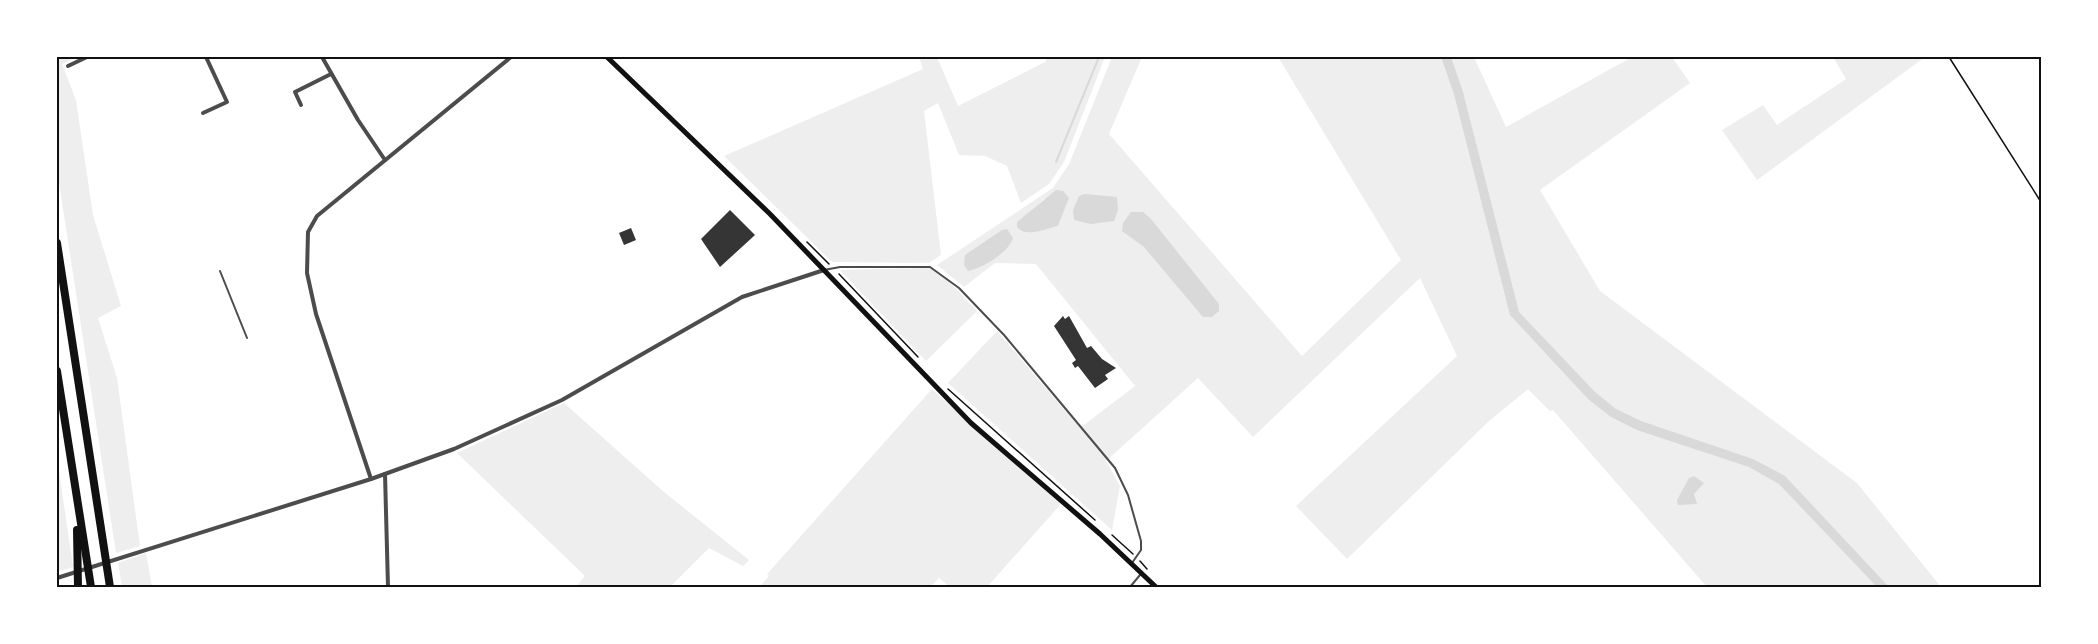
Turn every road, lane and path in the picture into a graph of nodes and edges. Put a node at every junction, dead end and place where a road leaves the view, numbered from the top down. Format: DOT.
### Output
graph roads {
  1 [pos="87,57"];
  2 [pos="206,57"];
  3 [pos="322,57"];
  4 [pos="511,57"];
  5 [pos="607,57"];
  6 [pos="1949,57"];
  7 [pos="68,66"];
  8 [pos="331,74"];
  9 [pos="301,105"];
  10 [pos="203,113"];
  11 [pos="385,160"];
  12 [pos="2041,202"];
  13 [pos="800,235"];
  14 [pos="57,243"];
  15 [pos="833,268"];
  16 [pos="824,270"];
  17 [pos="220,271"];
  18 [pos="247,338"];
  19 [pos="919,358"];
  20 [pos="57,371"];
  21 [pos="947,388"];
  22 [pos="385,474"];
  23 [pos="371,479"];
  24 [pos="76,501"];
  25 [pos="1102,526"];
  26 [pos="1111,534"];
  27 [pos="1137,557"];
  28 [pos="1132,563"];
  29 [pos="1150,572"];
  30 [pos="1142,573"];
  31 [pos="57,578"];
  32 [pos="78,587"];
  33 [pos="91,587"];
  34 [pos="110,587"];
  35 [pos="388,587"];
  36 [pos="1130,587"];
  37 [pos="1156,587"];
  1 -- 7 [label="street"];
  2 -- 10 [label="street"];
  3 -- 8 [label="street"];
  4 -- 11 [label="street"];
  5 -- 16 [label="main road"];
  6 -- 12 [label="path"];
  8 -- 9 [label="street"];
  8 -- 11 [label="street"];
  11 -- 23 [label="street"];
  13 -- 15 [label="path"];
  14 -- 34 [label="highway"];
  15 -- 16 [label="lane"];
  15 -- 19 [label="path"];
  15 -- 27 [label="lane"];
  16 -- 22 [label="street"];
  16 -- 28 [label="main road"];
  17 -- 18 [label="lane"];
  20 -- 24 [label="highway"];
  21 -- 25 [label="path"];
  22 -- 23 [label="street"];
  22 -- 35 [label="street"];
  23 -- 31 [label="street"];
  24 -- 32 [label="highway"];
  24 -- 33 [label="highway"];
  26 -- 27 [label="path"];
  27 -- 28 [label="lane"];
  27 -- 29 [label="path"];
  28 -- 30 [label="main road"];
  30 -- 36 [label="lane"];
  30 -- 37 [label="main road"];
}
